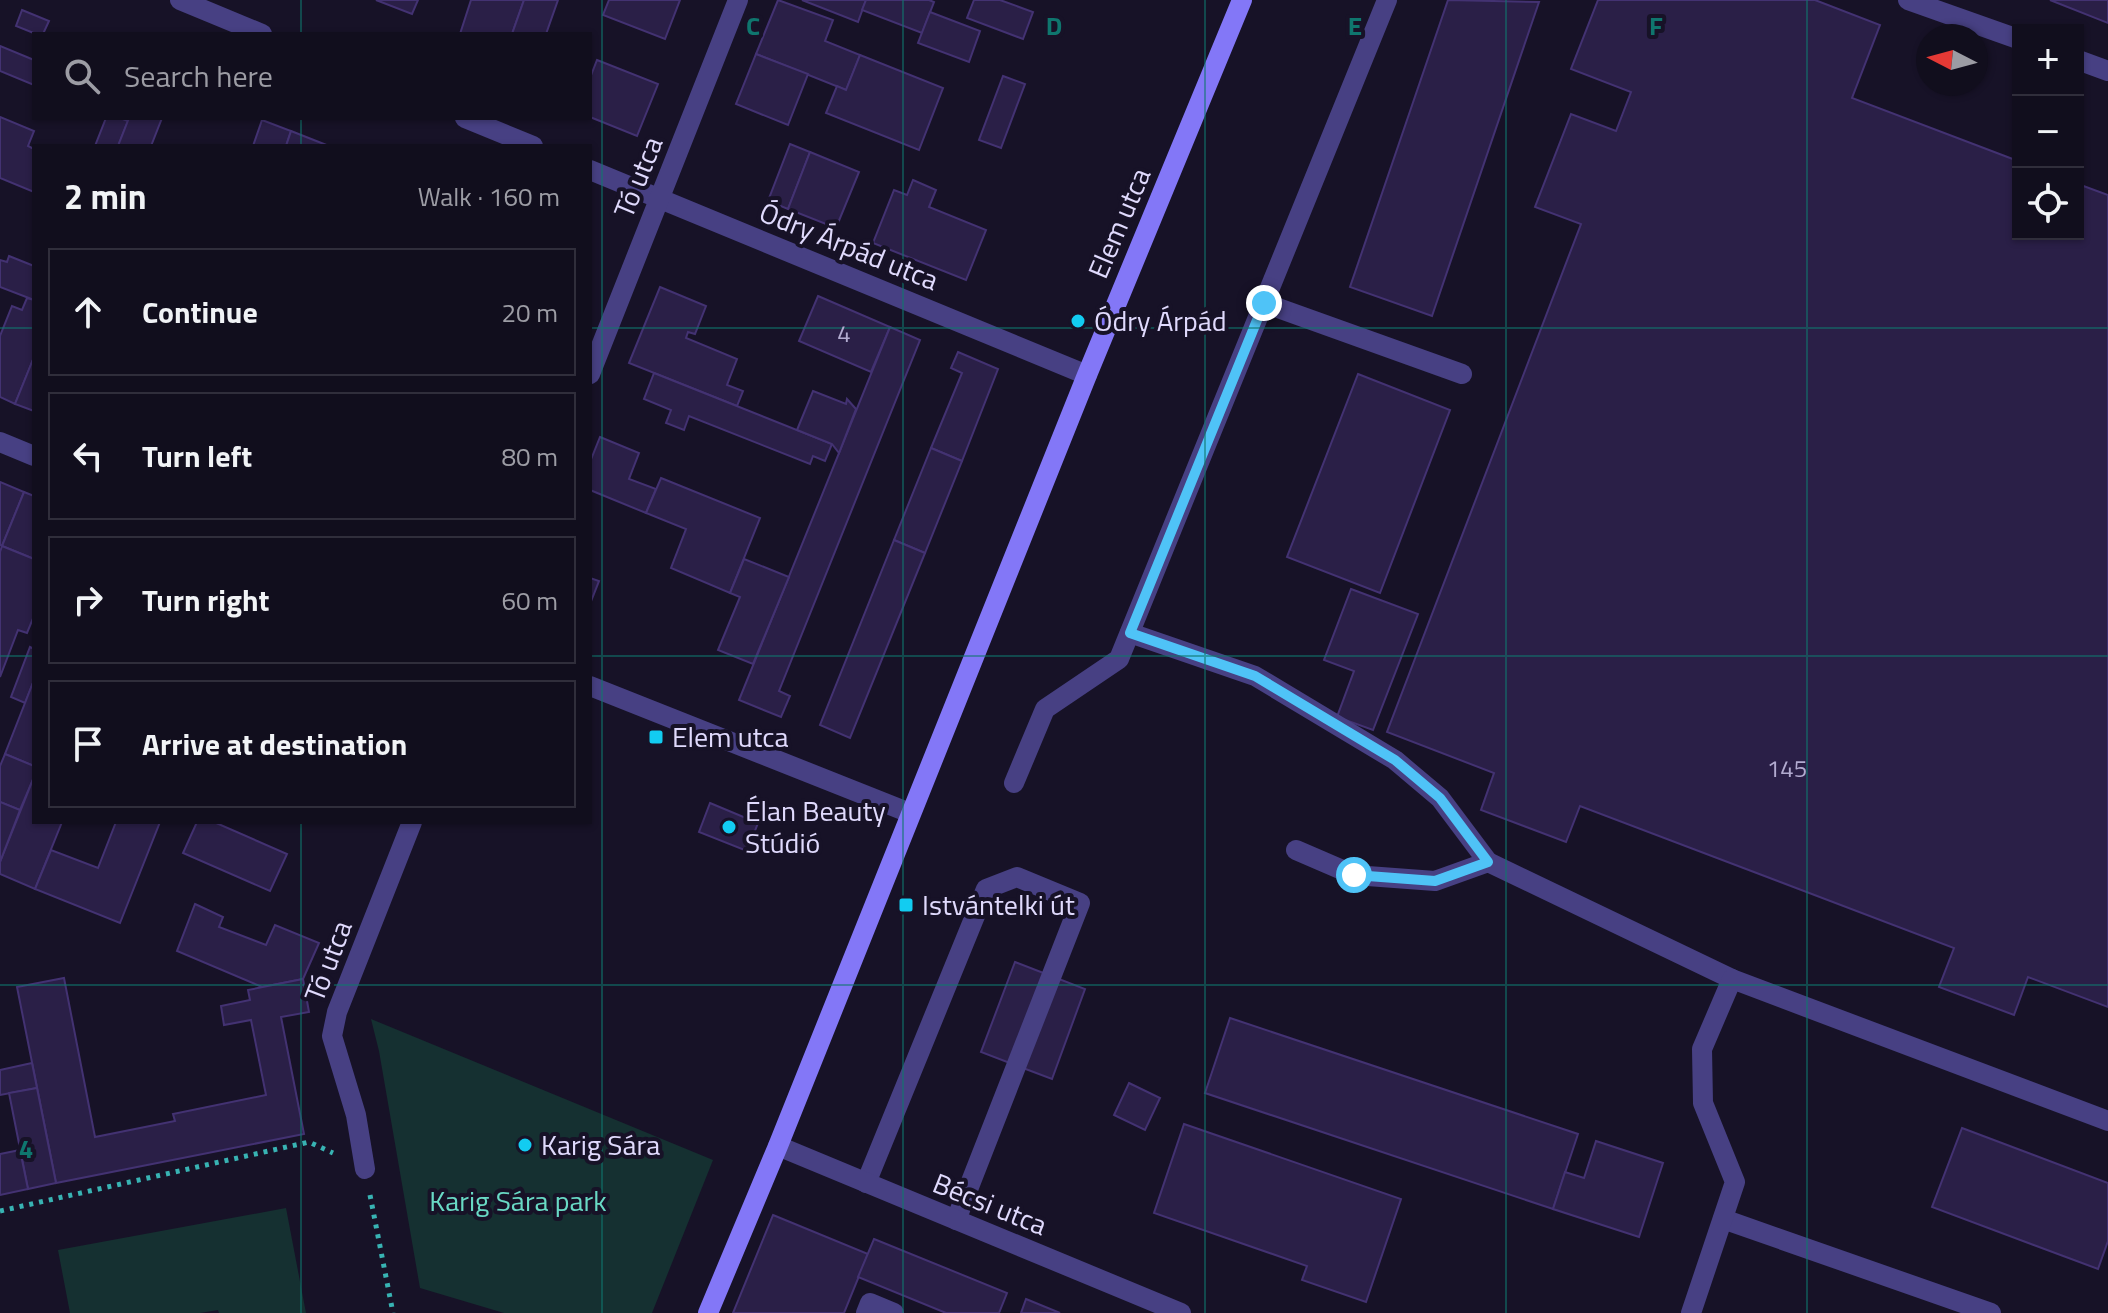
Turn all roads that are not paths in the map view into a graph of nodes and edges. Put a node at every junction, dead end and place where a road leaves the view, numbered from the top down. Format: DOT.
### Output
graph roads {
  1 [pos="180,0"];
  2 [pos="738,0"];
  3 [pos="1242,0"];
  4 [pos="1387,0"];
  5 [pos="1908,0"];
  6 [pos="257,32"];
  7 [pos="2012,37"];
  8 [pos="2084,62"];
  9 [pos="2108,71"];
  10 [pos="470,120"];
  11 [pos="528,144"];
  12 [pos="592,171"];
  13 [pos="660,198"];
  14 [pos="1264,303"];
  15 [pos="592,369"];
  16 [pos="1462,374"];
  17 [pos="1087,375"];
  18 [pos="0,442"];
  19 [pos="32,455"];
  20 [pos="1130,633"];
  21 [pos="592,687"];
  22 [pos="1014,783"];
  23 [pos="910,813"];
  24 [pos="411,824"];
  25 [pos="1296,850"];
  26 [pos="1488,862"];
  27 [pos="1732,979"];
  28 [pos="2108,1121"];
  29 [pos="778,1146"];
  30 [pos="365,1169"];
  31 [pos="866,1183"];
  32 [pos="1723,1219"];
  33 [pos="956,1220"];
  34 [pos="708,1313"];
  35 [pos="866,1313"];
  36 [pos="894,1313"];
  37 [pos="1181,1313"];
  38 [pos="1691,1313"];
  39 [pos="1991,1313"];
  1 -- 6 [label="street"];
  2 -- 13 [label="street, Tó utca"];
  3 -- 17 [label="street, Elem utca"];
  4 -- 14 [label="street"];
  5 -- 7 [label="street"];
  8 -- 9 [label="street"];
  10 -- 11 [label="street"];
  12 -- 13 [label="street, Ódry Árpád utca"];
  13 -- 15 [label="street, Tó utca"];
  13 -- 17 [label="street, Ódry Árpád utca"];
  14 -- 16 [label="street"];
  14 -- 20 [label="street"];
  17 -- 23 [label="street, Elem utca"];
  18 -- 19 [label="street"];
  20 -- 22 [label="street"];
  20 -- 26 [label="street"];
  21 -- 23 [label="street"];
  23 -- 29 [label="street, Elem utca"];
  24 -- 30 [label="street, Tó utca"];
  25 -- 26 [label="street"];
  26 -- 27 [label="street"];
  27 -- 28 [label="street"];
  27 -- 32 [label="street"];
  29 -- 31 [label="street, Bécsi utca"];
  29 -- 34 [label="street, Elem utca"];
  31 -- 33 [label="street, Bécsi utca"];
  31 -- 33 [label="street"];
  32 -- 38 [label="street"];
  32 -- 39 [label="street"];
  33 -- 37 [label="street, Bécsi utca"];
  35 -- 36 [label="street"];
}
